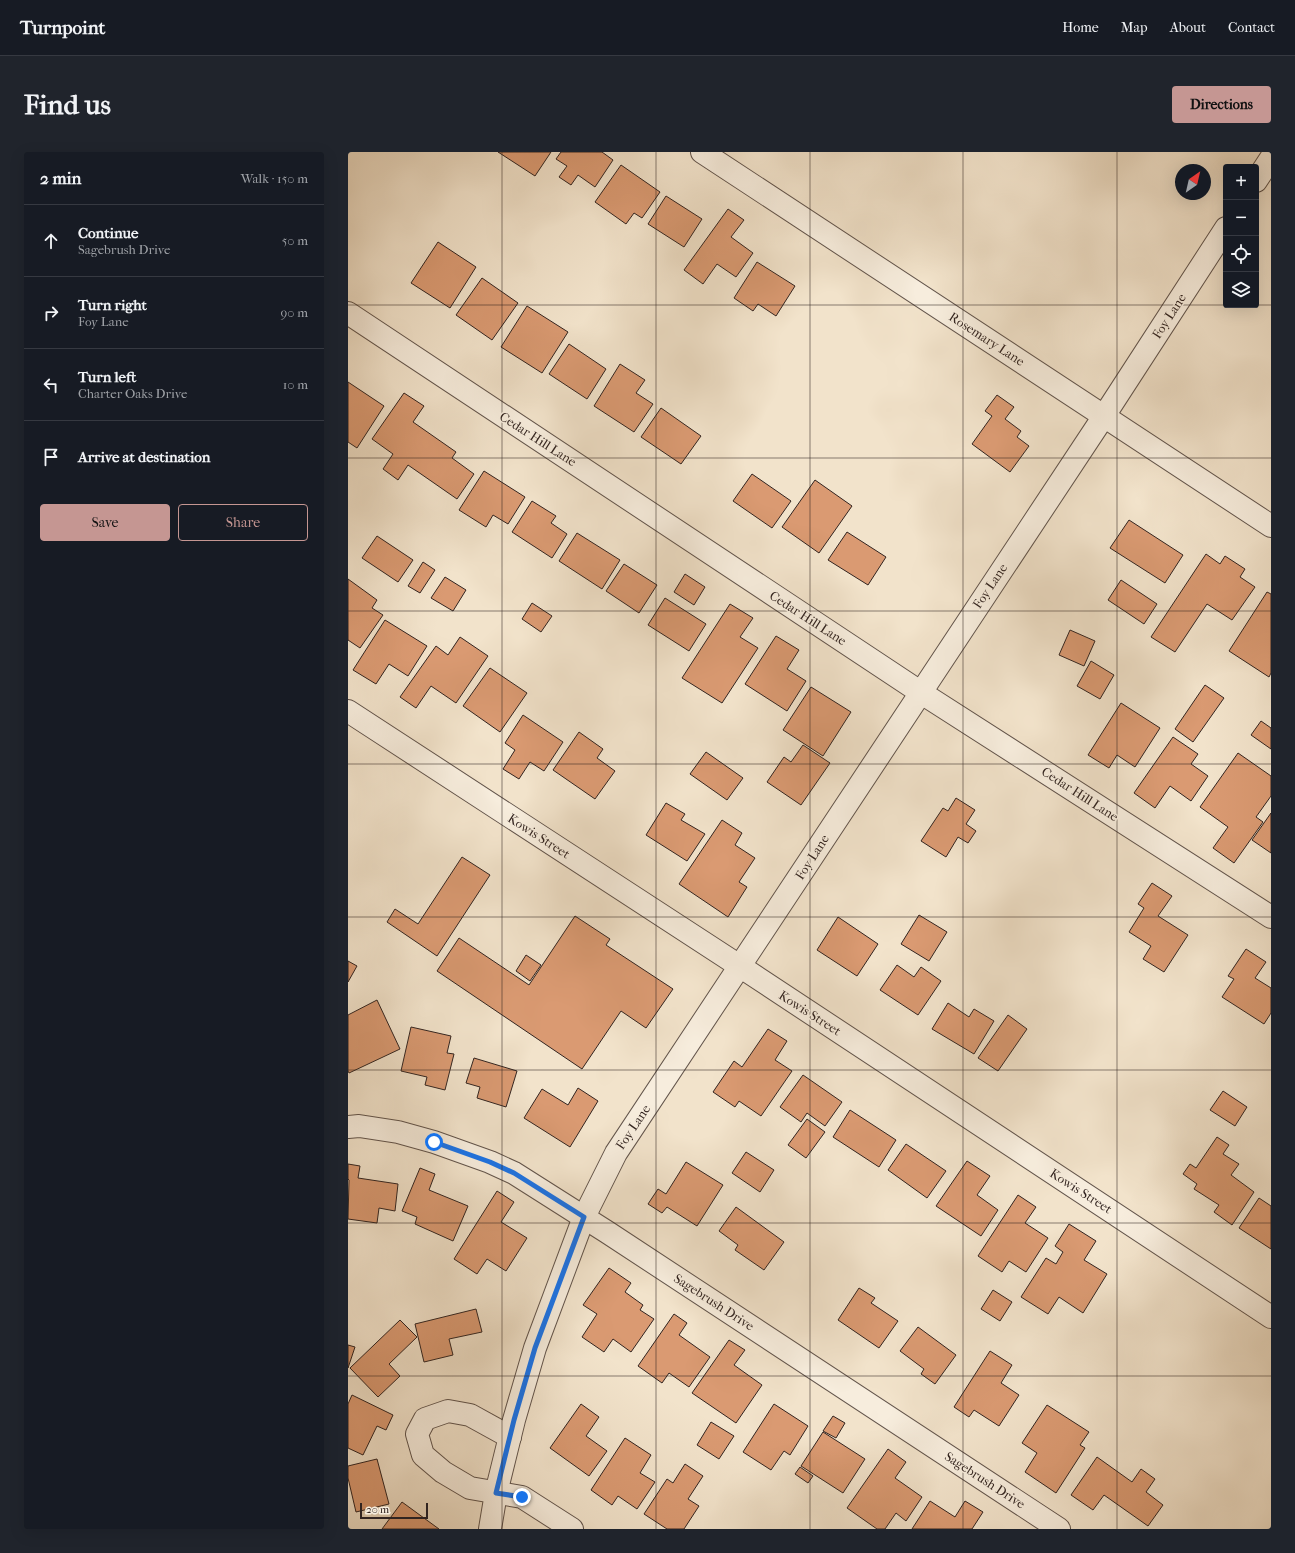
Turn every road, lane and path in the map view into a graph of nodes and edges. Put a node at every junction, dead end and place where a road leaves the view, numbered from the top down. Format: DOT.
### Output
graph roads {
  1 [pos="702,152"];
  2 [pos="1271,158"];
  3 [pos="1259,177"];
  4 [pos="1223,233"];
  5 [pos="348,313"];
  6 [pos="1104,416"];
  7 [pos="1271,526"];
  8 [pos="920,692"];
  9 [pos="348,711"];
  10 [pos="1271,917"];
  11 [pos="741,967"];
  12 [pos="348,1127"];
  13 [pos="584,1217"];
  14 [pos="1271,1317"];
  15 [pos="510,1437"];
  16 [pos="496,1493"];
  17 [pos="490,1529"];
  18 [pos="572,1529"];
  19 [pos="1058,1529"];
  1 -- 6 [label="street, Rosemary Lane"];
  2 -- 3 [label="street"];
  4 -- 6 [label="street, Foy Lane"];
  5 -- 8 [label="street, Cedar Hill Lane"];
  6 -- 7 [label="street, Rosemary Lane"];
  6 -- 8 [label="street, Foy Lane"];
  8 -- 10 [label="street, Cedar Hill Lane"];
  8 -- 11 [label="street, Foy Lane"];
  9 -- 11 [label="street, Kowis Street"];
  11 -- 13 [label="street, Foy Lane"];
  11 -- 14 [label="street, Kowis Street"];
  12 -- 13 [label="street, Sagebrush Drive"];
  13 -- 15 [label="street, Foy Lane"];
  13 -- 19 [label="street, Sagebrush Drive"];
  15 -- 16 [label="street, Foy Lane"];
  15 -- 16 [label="street"];
  16 -- 17 [label="street, Foy Lane"];
  16 -- 18 [label="street"];
}
